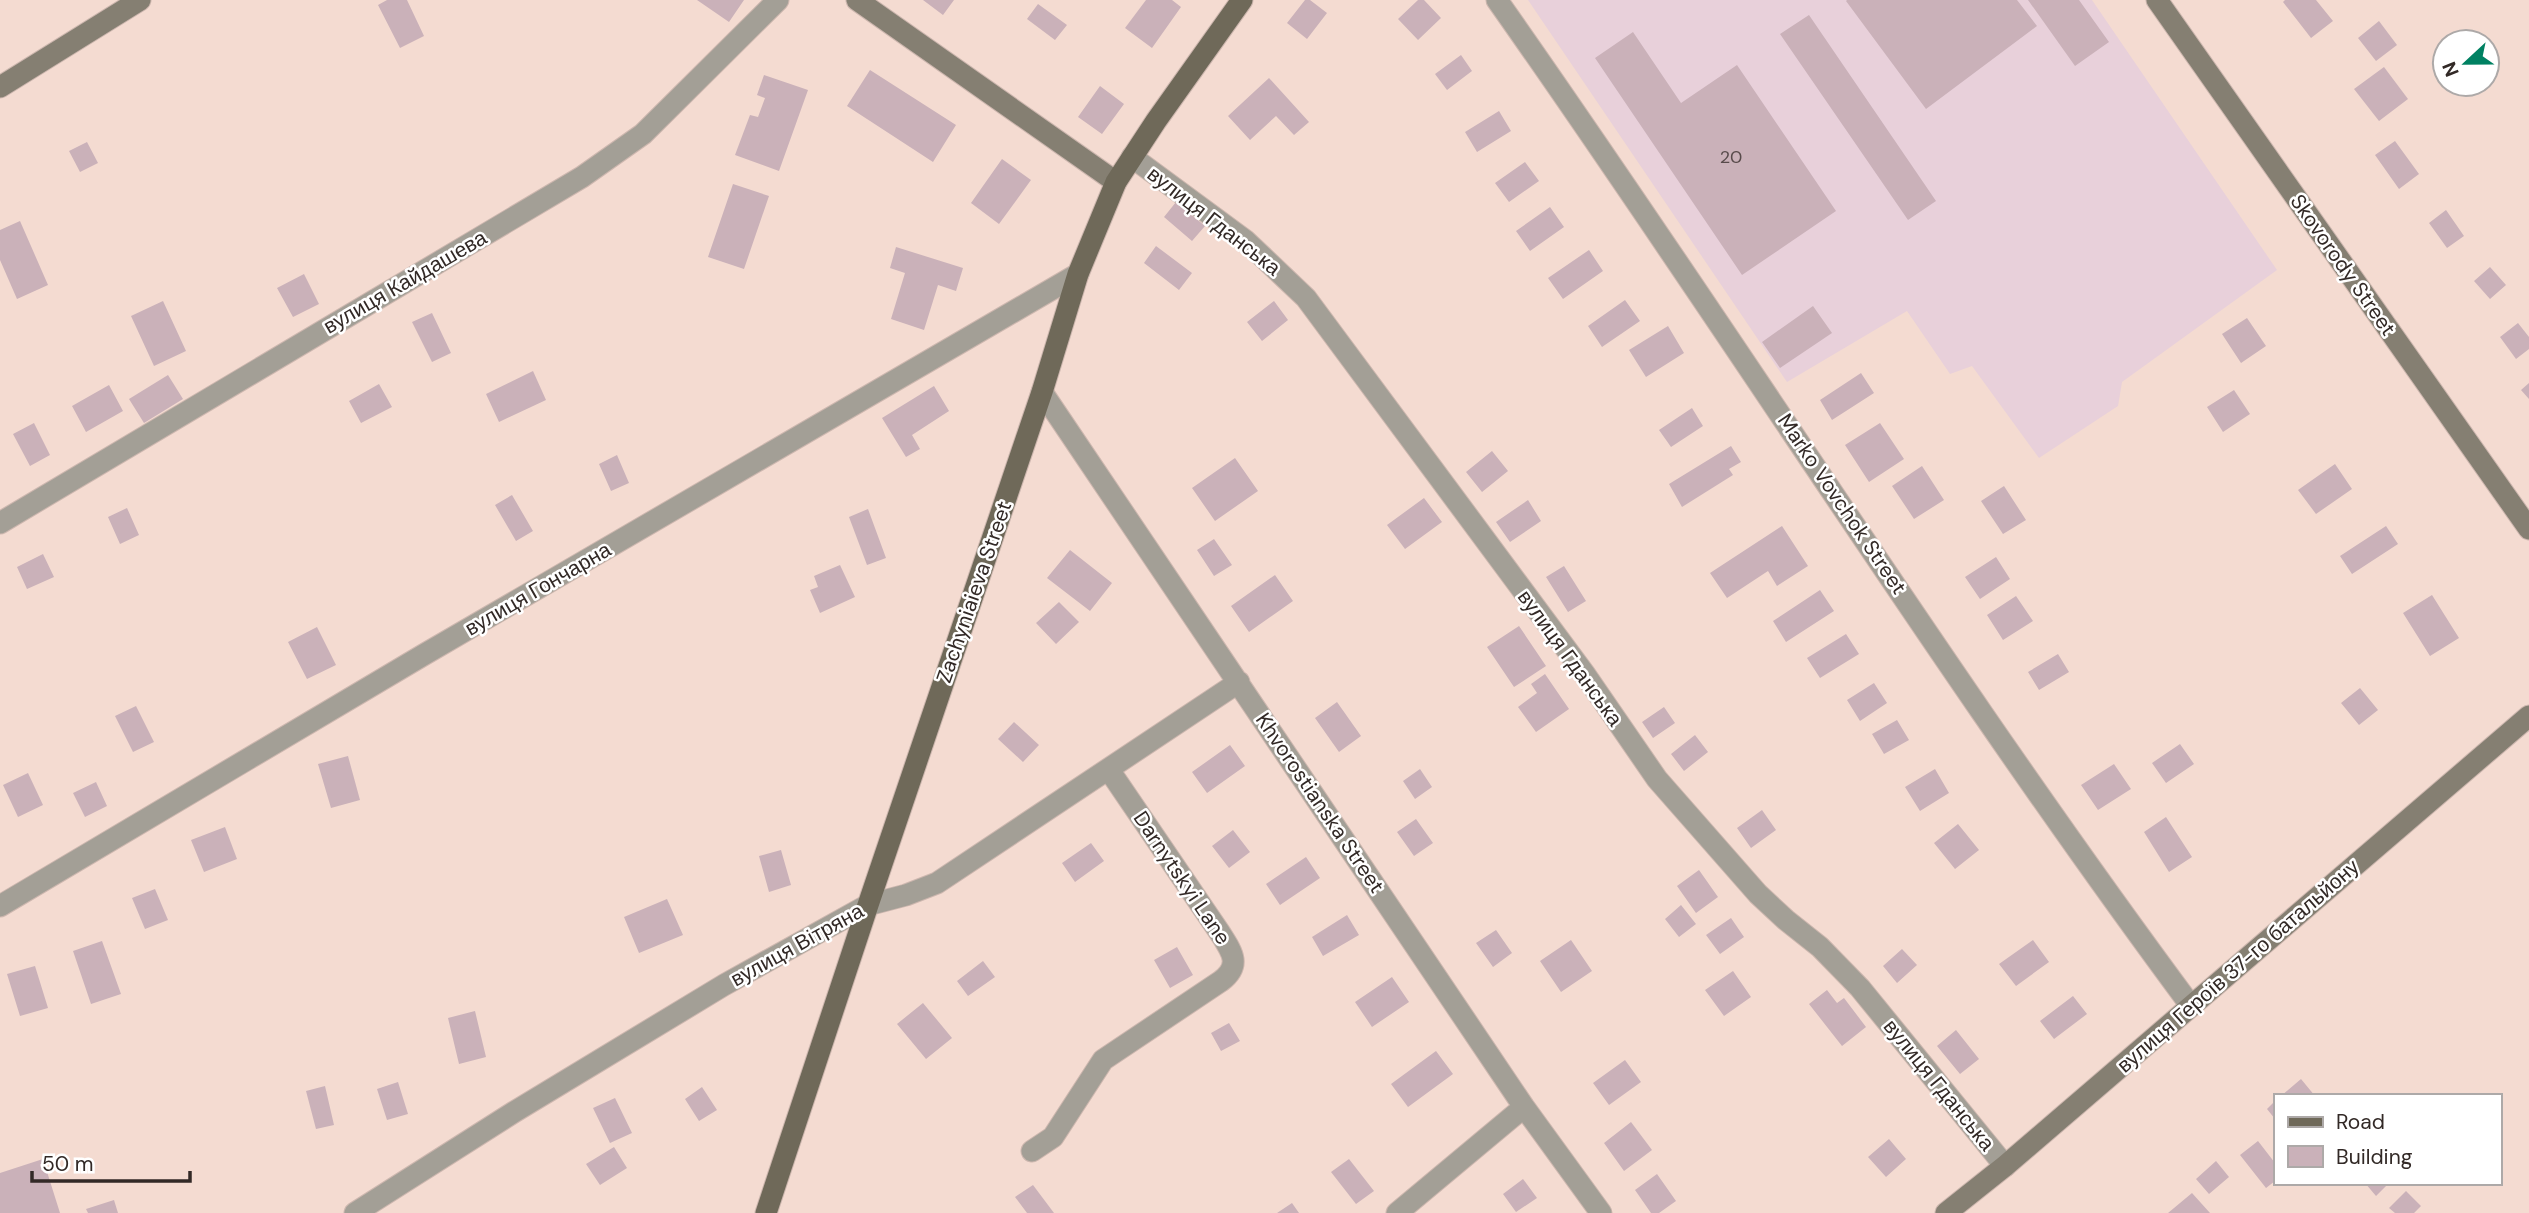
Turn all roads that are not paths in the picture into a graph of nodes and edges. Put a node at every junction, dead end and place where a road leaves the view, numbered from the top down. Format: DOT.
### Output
graph roads {
  1 [pos="141,0"];
  2 [pos="778,0"];
  3 [pos="857,0"];
  4 [pos="1242,0"];
  5 [pos="1497,0"];
  6 [pos="2157,0"];
  7 [pos="0,87"];
  8 [pos="1132,157"];
  9 [pos="1116,182"];
  10 [pos="1077,274"];
  11 [pos="1042,392"];
  12 [pos="0,523"];
  13 [pos="2529,529"];
  14 [pos="1239,682"];
  15 [pos="2529,716"];
  16 [pos="1109,771"];
  17 [pos="868,905"];
  18 [pos="0,906"];
  19 [pos="2191,1006"];
  20 [pos="1524,1107"];
  21 [pos="1032,1151"];
  22 [pos="2005,1166"];
  23 [pos="355,1213"];
  24 [pos="766,1213"];
  25 [pos="1397,1213"];
  26 [pos="1601,1213"];
  27 [pos="1946,1213"];
  1 -- 7 [label="street"];
  2 -- 12 [label="street, вулиця Кайдашева"];
  3 -- 9 [label="street"];
  4 -- 8 [label="main road, Zachyniaieva Street"];
  5 -- 19 [label="street, Marko Vovchok Street"];
  6 -- 13 [label="street, Skovorody Street"];
  8 -- 9 [label="main road, Zachyniaieva Street"];
  8 -- 22 [label="street, вулиця Гданська"];
  9 -- 10 [label="main road, Zachyniaieva Street"];
  10 -- 11 [label="main road, Zachyniaieva Street"];
  10 -- 18 [label="street, вулиця Гончарна"];
  11 -- 14 [label="street, Khvorostianska Street"];
  11 -- 17 [label="main road, Zachyniaieva Street"];
  14 -- 16 [label="street, вулиця Вітряна"];
  14 -- 20 [label="street, Khvorostianska Street"];
  15 -- 19 [label="street, вулиця Героїв 37-го батальйону"];
  16 -- 17 [label="street, вулиця Вітряна"];
  16 -- 21 [label="street, Darnytskyi Lane"];
  17 -- 23 [label="street, вулиця Вітряна"];
  17 -- 24 [label="main road, Zachyniaieva Street"];
  19 -- 22 [label="street, вулиця Героїв 37-го батальйону"];
  20 -- 25 [label="street"];
  20 -- 26 [label="street, Khvorostianska Street"];
  22 -- 27 [label="street, вулиця Героїв 37-го батальйону"];
}
